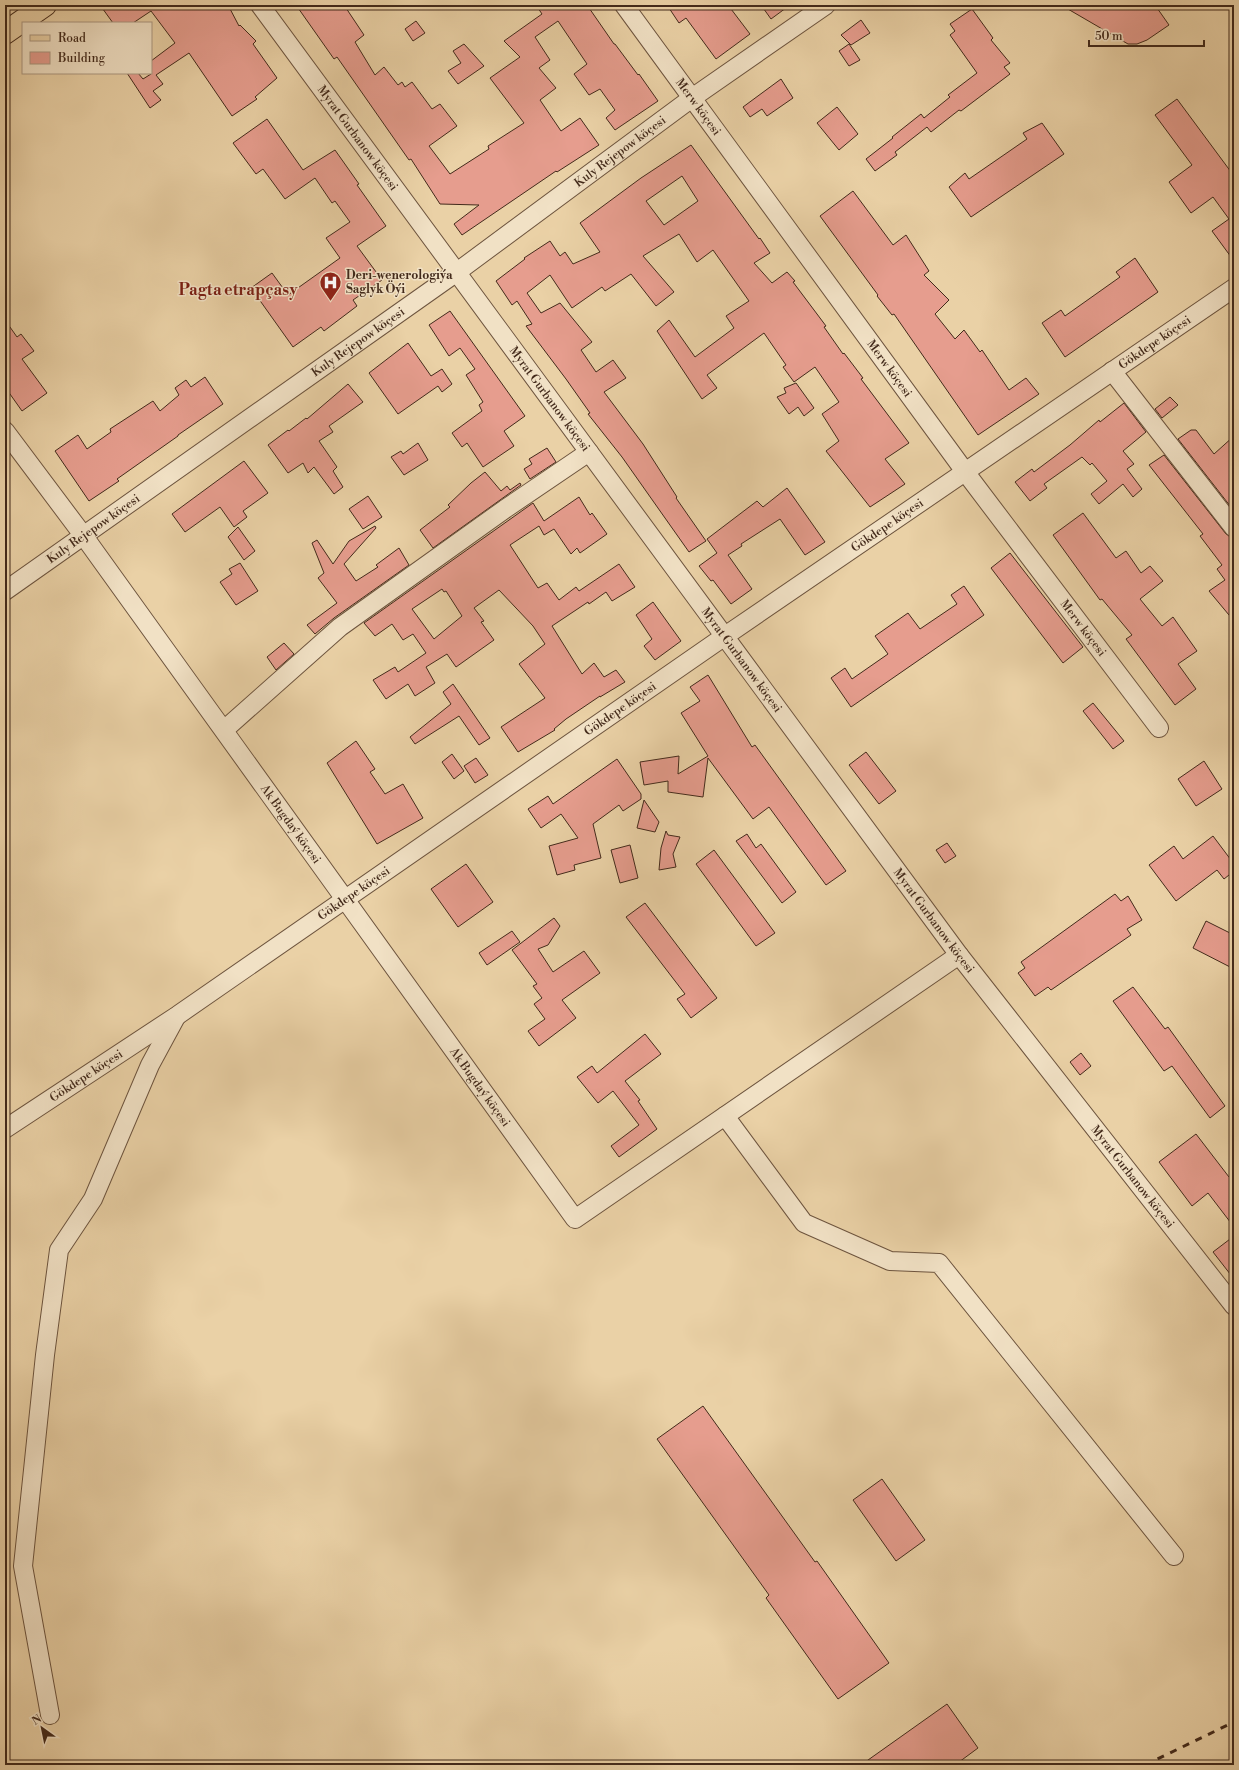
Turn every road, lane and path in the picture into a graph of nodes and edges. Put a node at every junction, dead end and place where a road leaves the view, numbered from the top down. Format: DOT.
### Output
graph roads {
  1 [pos="45,5"];
  2 [pos="260,5"];
  3 [pos="624,5"];
  4 [pos="826,5"];
  5 [pos="5,33"];
  6 [pos="692,98"];
  7 [pos="456,272"];
  8 [pos="1234,288"];
  9 [pos="1112,371"];
  10 [pos="5,431"];
  11 [pos="589,452"];
  12 [pos="966,473"];
  13 [pos="1234,528"];
  14 [pos="83,535"];
  15 [pos="5,591"];
  16 [pos="725,636"];
  17 [pos="1159,728"];
  18 [pos="224,730"];
  19 [pos="345,899"];
  20 [pos="959,955"];
  21 [pos="178,1015"];
  22 [pos="725,1116"];
  23 [pos="5,1129"];
  24 [pos="1234,1306"];
  25 [pos="1174,1556"];
  26 [pos="50,1715"];
  1 -- 5 [label="main road"];
  2 -- 7 [label="street, Myrat Gurbanow köçesi"];
  3 -- 6 [label="street, Merw köçesi"];
  4 -- 6 [label="street, Kuly Rejepow köçesi"];
  6 -- 7 [label="street, Kuly Rejepow köçesi"];
  6 -- 12 [label="street, Merw köçesi"];
  7 -- 11 [label="street, Myrat Gurbanow köçesi"];
  7 -- 14 [label="street, Kuly Rejepow köçesi"];
  8 -- 9 [label="street, Gökdepe köçesi"];
  9 -- 12 [label="street, Gökdepe köçesi"];
  9 -- 13 [label="street"];
  10 -- 14 [label="street, Ak Bugdaý köçesi"];
  11 -- 16 [label="street, Myrat Gurbanow köçesi"];
  11 -- 18 [label="street"];
  12 -- 16 [label="street, Gökdepe köçesi"];
  12 -- 17 [label="street, Merw köçesi"];
  14 -- 15 [label="street, Kuly Rejepow köçesi"];
  14 -- 18 [label="street, Ak Bugdaý köçesi"];
  16 -- 19 [label="street, Gökdepe köçesi"];
  16 -- 20 [label="street, Myrat Gurbanow köçesi"];
  18 -- 19 [label="street, Ak Bugdaý köçesi"];
  19 -- 21 [label="street, Gökdepe köçesi"];
  19 -- 22 [label="street, Ak Bugdaý köçesi"];
  20 -- 22 [label="street"];
  20 -- 24 [label="street, Myrat Gurbanow köçesi"];
  21 -- 23 [label="street, Gökdepe köçesi"];
  21 -- 26 [label="street"];
  22 -- 25 [label="street"];
}
